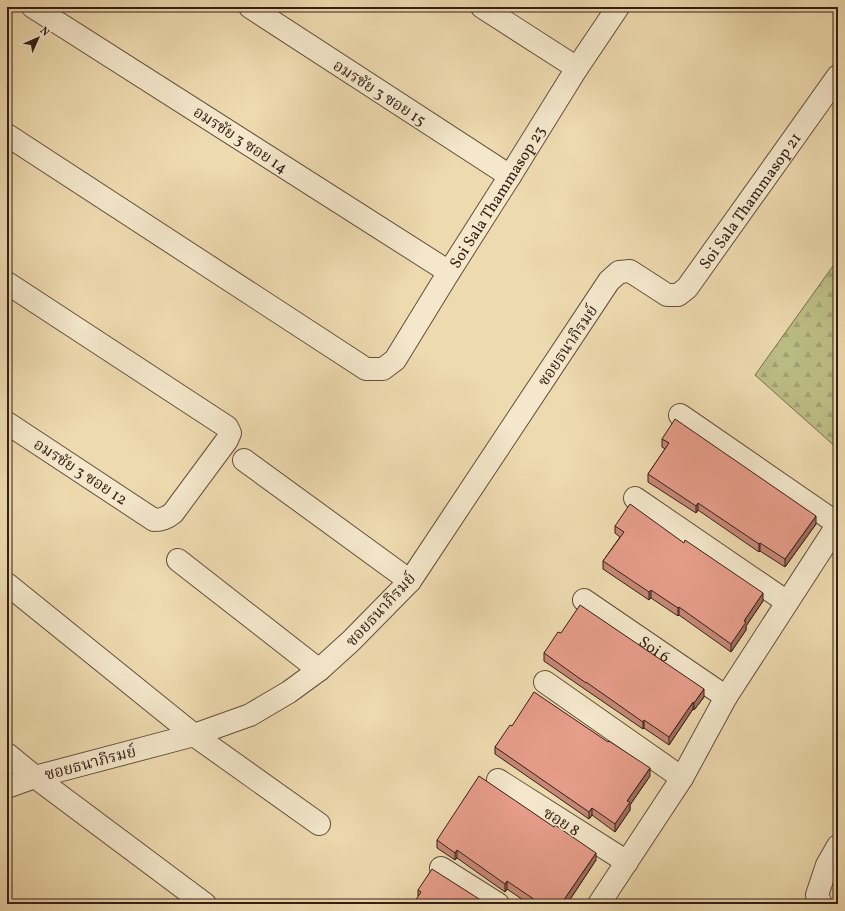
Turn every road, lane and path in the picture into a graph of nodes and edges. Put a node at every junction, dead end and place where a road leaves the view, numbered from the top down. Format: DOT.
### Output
graph roads {
  1 [pos="33,7"];
  2 [pos="250,7"];
  3 [pos="482,7"];
  4 [pos="618,7"];
  5 [pos="577,68"];
  6 [pos="838,76"];
  7 [pos="7,135"];
  8 [pos="510,176"];
  9 [pos="449,272"];
  10 [pos="7,282"];
  11 [pos="648,283"];
  12 [pos="680,415"];
  13 [pos="7,423"];
  14 [pos="244,460"];
  15 [pos="635,498"];
  16 [pos="838,524"];
  17 [pos="178,560"];
  18 [pos="410,581"];
  19 [pos="7,584"];
  20 [pos="584,600"];
  21 [pos="787,602"];
  22 [pos="319,670"];
  23 [pos="545,682"];
  24 [pos="726,697"];
  25 [pos="194,735"];
  26 [pos="7,754"];
  27 [pos="35,777"];
  28 [pos="682,778"];
  29 [pos="498,780"];
  30 [pos="7,787"];
  31 [pos="319,824"];
  32 [pos="838,846"];
  33 [pos="627,862"];
  34 [pos="441,868"];
  35 [pos="205,904"];
  36 [pos="498,904"];
  37 [pos="599,904"];
  38 [pos="821,904"];
  1 -- 9 [label="street, อมรชัย 3 ซอย 14"];
  2 -- 8 [label="street, อมรชัย 3 ซอย 15"];
  3 -- 5 [label="street"];
  4 -- 5 [label="street, Soi Sala Thammasop 23"];
  5 -- 8 [label="street, Soi Sala Thammasop 23"];
  6 -- 11 [label="street, Soi Sala Thammasop 21"];
  7 -- 9 [label="street, Soi Sala Thammasop 23"];
  8 -- 9 [label="street, Soi Sala Thammasop 23"];
  10 -- 13 [label="street, อมรชัย 3 ซอย 12"];
  11 -- 18 [label="street, ซอยธนาภิรมย์"];
  12 -- 16 [label="street"];
  14 -- 18 [label="street"];
  15 -- 21 [label="street"];
  16 -- 21 [label="street"];
  17 -- 22 [label="street"];
  18 -- 22 [label="street, ซอยธนาภิรมย์"];
  19 -- 25 [label="street"];
  20 -- 24 [label="street, Soi 6"];
  21 -- 24 [label="street"];
  22 -- 25 [label="street, ซอยธนาภิรมย์"];
  23 -- 28 [label="street"];
  24 -- 28 [label="street"];
  25 -- 27 [label="street, ซอยธนาภิรมย์"];
  25 -- 31 [label="street"];
  26 -- 27 [label="street"];
  27 -- 30 [label="street, ซอยธนาภิรมย์"];
  27 -- 35 [label="street"];
  28 -- 33 [label="street"];
  29 -- 33 [label="street, ซอย 8"];
  32 -- 38 [label="street"];
  33 -- 37 [label="street"];
  34 -- 36 [label="street"];
}
